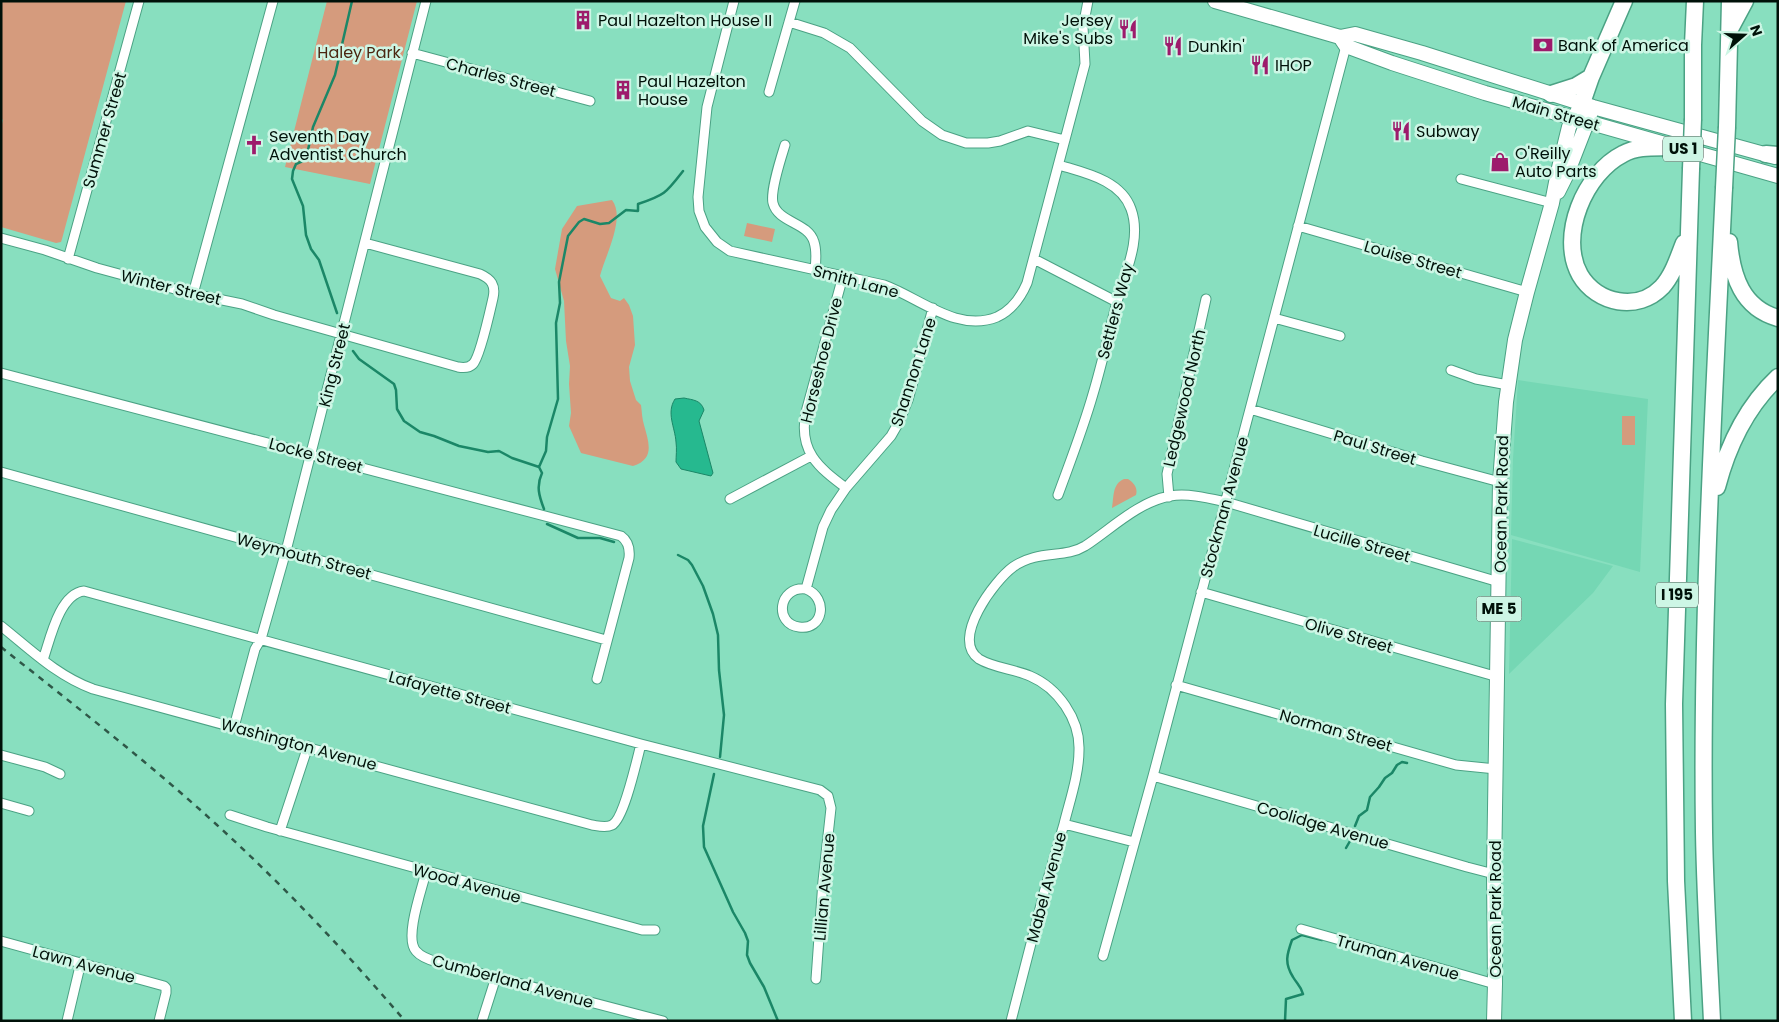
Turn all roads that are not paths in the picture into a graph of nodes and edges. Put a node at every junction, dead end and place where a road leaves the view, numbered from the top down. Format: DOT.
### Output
graph roads {
  1 [pos="139,1"];
  2 [pos="273,1"];
  3 [pos="426,1"];
  4 [pos="734,1"];
  5 [pos="795,1"];
  6 [pos="1088,1"];
  7 [pos="1215,1"];
  8 [pos="1624,1"];
  9 [pos="1695,1"];
  10 [pos="1730,1"];
  11 [pos="1745,1"];
  12 [pos="790,22"];
  13 [pos="1728,34"];
  14 [pos="1343,47"];
  15 [pos="412,53"];
  16 [pos="1591,77"];
  17 [pos="769,92"];
  18 [pos="1551,94"];
  19 [pos="590,101"];
  20 [pos="1587,105"];
  21 [pos="1574,118"];
  22 [pos="1588,122"];
  23 [pos="1065,140"];
  24 [pos="785,145"];
  25 [pos="1676,147"];
  26 [pos="1774,155"];
  27 [pos="1059,165"];
  28 [pos="1778,176"];
  29 [pos="1461,179"];
  30 [pos="1724,188"];
  31 [pos="1552,203"];
  32 [pos="1298,226"];
  33 [pos="1689,229"];
  34 [pos="1,238"];
  35 [pos="365,243"];
  36 [pos="68,259"];
  37 [pos="1034,259"];
  38 [pos="815,270"];
  39 [pos="843,276"];
  40 [pos="1527,292"];
  41 [pos="193,294"];
  42 [pos="1206,299"];
  43 [pos="1117,302"];
  44 [pos="933,308"];
  45 [pos="1274,318"];
  46 [pos="1778,318"];
  47 [pos="342,335"];
  48 [pos="1340,336"];
  49 [pos="1452,370"];
  50 [pos="1,373"];
  51 [pos="1778,377"];
  52 [pos="1508,385"];
  53 [pos="1250,409"];
  54 [pos="311,453"];
  55 [pos="811,456"];
  56 [pos="1,472"];
  57 [pos="1500,482"];
  58 [pos="846,488"];
  59 [pos="1058,495"];
  60 [pos="1168,496"];
  61 [pos="730,499"];
  62 [pos="1226,502"];
  63 [pos="1710,513"];
  64 [pos="286,551"];
  65 [pos="1499,582"];
  66 [pos="806,589"];
  67 [pos="1201,592"];
  68 [pos="1,626"];
  69 [pos="261,639"];
  70 [pos="606,640"];
  71 [pos="43,660"];
  72 [pos="1498,677"];
  73 [pos="597,679"];
  74 [pos="1176,685"];
  75 [pos="234,727"];
  76 [pos="641,744"];
  77 [pos="308,746"];
  78 [pos="1,755"];
  79 [pos="1496,769"];
  80 [pos="60,774"];
  81 [pos="1153,776"];
  82 [pos="828,796"];
  83 [pos="1,803"];
  84 [pos="29,811"];
  85 [pos="230,815"];
  86 [pos="1064,824"];
  87 [pos="280,831"];
  88 [pos="1134,842"];
  89 [pos="426,872"];
  90 [pos="1494,874"];
  91 [pos="1300,929"];
  92 [pos="655,930"];
  93 [pos="1,942"];
  94 [pos="1103,956"];
  95 [pos="80,962"];
  96 [pos="496,976"];
  97 [pos="816,979"];
  98 [pos="1495,984"];
  99 [pos="67,1021"];
  100 [pos="159,1021"];
  101 [pos="482,1021"];
  102 [pos="662,1021"];
  103 [pos="1011,1021"];
  104 [pos="1494,1021"];
  105 [pos="1683,1021"];
  106 [pos="1712,1021"];
  1 -- 36 [label="street, Summer Street"];
  2 -- 41 [label="street"];
  3 -- 15 [label="street, King Street"];
  4 -- 38 [label="street, Smith Lane"];
  5 -- 12 [label="street"];
  6 -- 23 [label="street, Smith Lane"];
  7 -- 14 [label="main road, Main Street / US 1"];
  8 -- 16 [label="highway"];
  9 -- 33 [label="highway, I 195, bridge"];
  10 -- 13 [label="highway, I 195"];
  11 -- 13 [label="highway"];
  12 -- 17 [label="street"];
  12 -- 23 [label="street"];
  13 -- 30 [label="highway, I 195, bridge"];
  14 -- 18 [label="main road, Main Street / US 1"];
  14 -- 21 [label="main road, Main Street / US 1"];
  14 -- 32 [label="street, Stockman Avenue"];
  15 -- 19 [label="street, Charles Street"];
  15 -- 35 [label="street, King Street"];
  16 -- 18 [label="highway"];
  16 -- 20 [label="highway"];
  18 -- 20 [label="main road, Main Street / US 1"];
  20 -- 21 [label="main road, Ocean Park Road / ME 5"];
  20 -- 22 [label="main road, Ocean Park Road / ME 5"];
  20 -- 26 [label="main road, Main Street / US 1"];
  21 -- 22 [label="main road, Main Street / US 1"];
  21 -- 31 [label="main road, Ocean Park Road / ME 5"];
  22 -- 25 [label="main road, Main Street / US 1"];
  22 -- 31 [label="main road, Ocean Park Road / ME 5"];
  23 -- 27 [label="street, Smith Lane"];
  24 -- 38 [label="street"];
  25 -- 28 [label="main road, Main Street / US 1"];
  25 -- 33 [label="highway"];
  27 -- 37 [label="street, Smith Lane"];
  27 -- 43 [label="street, Settlers Way"];
  29 -- 31 [label="street"];
  30 -- 46 [label="highway"];
  30 -- 63 [label="highway, I 195"];
  31 -- 40 [label="main road, Ocean Park Road / ME 5"];
  32 -- 40 [label="street, Louise Street"];
  32 -- 45 [label="street, Stockman Avenue"];
  33 -- 105 [label="highway, I 195"];
  34 -- 36 [label="street, Winter Street"];
  35 -- 47 [label="street, King Street"];
  35 -- 47 [label="street, Winter Street"];
  36 -- 41 [label="street, Winter Street"];
  37 -- 43 [label="street"];
  37 -- 44 [label="street, Smith Lane"];
  38 -- 39 [label="street, Smith Lane"];
  39 -- 44 [label="street, Smith Lane"];
  39 -- 55 [label="street, Horseshoe Drive"];
  40 -- 52 [label="main road, Ocean Park Road / ME 5"];
  41 -- 47 [label="street, Winter Street"];
  42 -- 60 [label="street, Ledgewood North"];
  43 -- 59 [label="street, Settlers Way"];
  44 -- 58 [label="street, Shannon Lane"];
  45 -- 48 [label="street"];
  45 -- 53 [label="street, Stockman Avenue"];
  47 -- 54 [label="street, King Street"];
  49 -- 52 [label="street"];
  50 -- 54 [label="street, Locke Street"];
  51 -- 63 [label="highway"];
  52 -- 57 [label="main road, Ocean Park Road / ME 5"];
  53 -- 57 [label="street, Paul Street"];
  53 -- 62 [label="street, Stockman Avenue"];
  54 -- 64 [label="street, King Street"];
  54 -- 70 [label="street, Locke Street"];
  55 -- 58 [label="street, Horseshoe Drive"];
  55 -- 61 [label="street"];
  56 -- 64 [label="street, Weymouth Street"];
  57 -- 65 [label="main road, Ocean Park Road / ME 5"];
  58 -- 66 [label="street, Shannon Lane"];
  60 -- 62 [label="street, Lucille Street"];
  60 -- 86 [label="street"];
  62 -- 65 [label="street, Lucille Street"];
  62 -- 67 [label="street, Stockman Avenue"];
  63 -- 106 [label="highway, I 195"];
  64 -- 69 [label="street, King Street"];
  64 -- 70 [label="street, Weymouth Street"];
  65 -- 72 [label="main road, Ocean Park Road / ME 5"];
  66 -- 66 [label="street"];
  67 -- 72 [label="street, Olive Street"];
  67 -- 74 [label="street, Stockman Avenue"];
  68 -- 71 [label="street, Washington Avenue"];
  69 -- 71 [label="street, Lafayette Street"];
  69 -- 75 [label="street, King Street"];
  69 -- 76 [label="street, Lafayette Street"];
  70 -- 73 [label="street"];
  71 -- 75 [label="street, Washington Avenue"];
  72 -- 79 [label="main road, Ocean Park Road / ME 5"];
  74 -- 79 [label="street, Norman Street"];
  74 -- 81 [label="street, Stockman Avenue"];
  75 -- 77 [label="street, Washington Avenue"];
  76 -- 77 [label="street, Washington Avenue"];
  76 -- 82 [label="street, Lafayette Street"];
  77 -- 87 [label="street"];
  78 -- 80 [label="street"];
  79 -- 90 [label="main road, Ocean Park Road / ME 5"];
  81 -- 88 [label="street, Stockman Avenue"];
  81 -- 90 [label="street, Coolidge Avenue"];
  82 -- 97 [label="street, Lillian Avenue"];
  83 -- 84 [label="street"];
  85 -- 87 [label="street, Wood Avenue"];
  86 -- 88 [label="street, Mabel Avenue"];
  86 -- 103 [label="street, Mabel Avenue"];
  87 -- 89 [label="street, Wood Avenue"];
  88 -- 94 [label="street, Stockman Avenue"];
  89 -- 92 [label="street, Wood Avenue"];
  89 -- 96 [label="street, Cumberland Avenue"];
  90 -- 98 [label="main road, Ocean Park Road / ME 5"];
  91 -- 98 [label="street, Truman Avenue"];
  93 -- 95 [label="street, Lawn Avenue"];
  95 -- 99 [label="street"];
  95 -- 100 [label="street, Lawn Avenue"];
  96 -- 101 [label="street"];
  96 -- 102 [label="street, Cumberland Avenue"];
  98 -- 104 [label="main road, Ocean Park Road / ME 5"];
}
